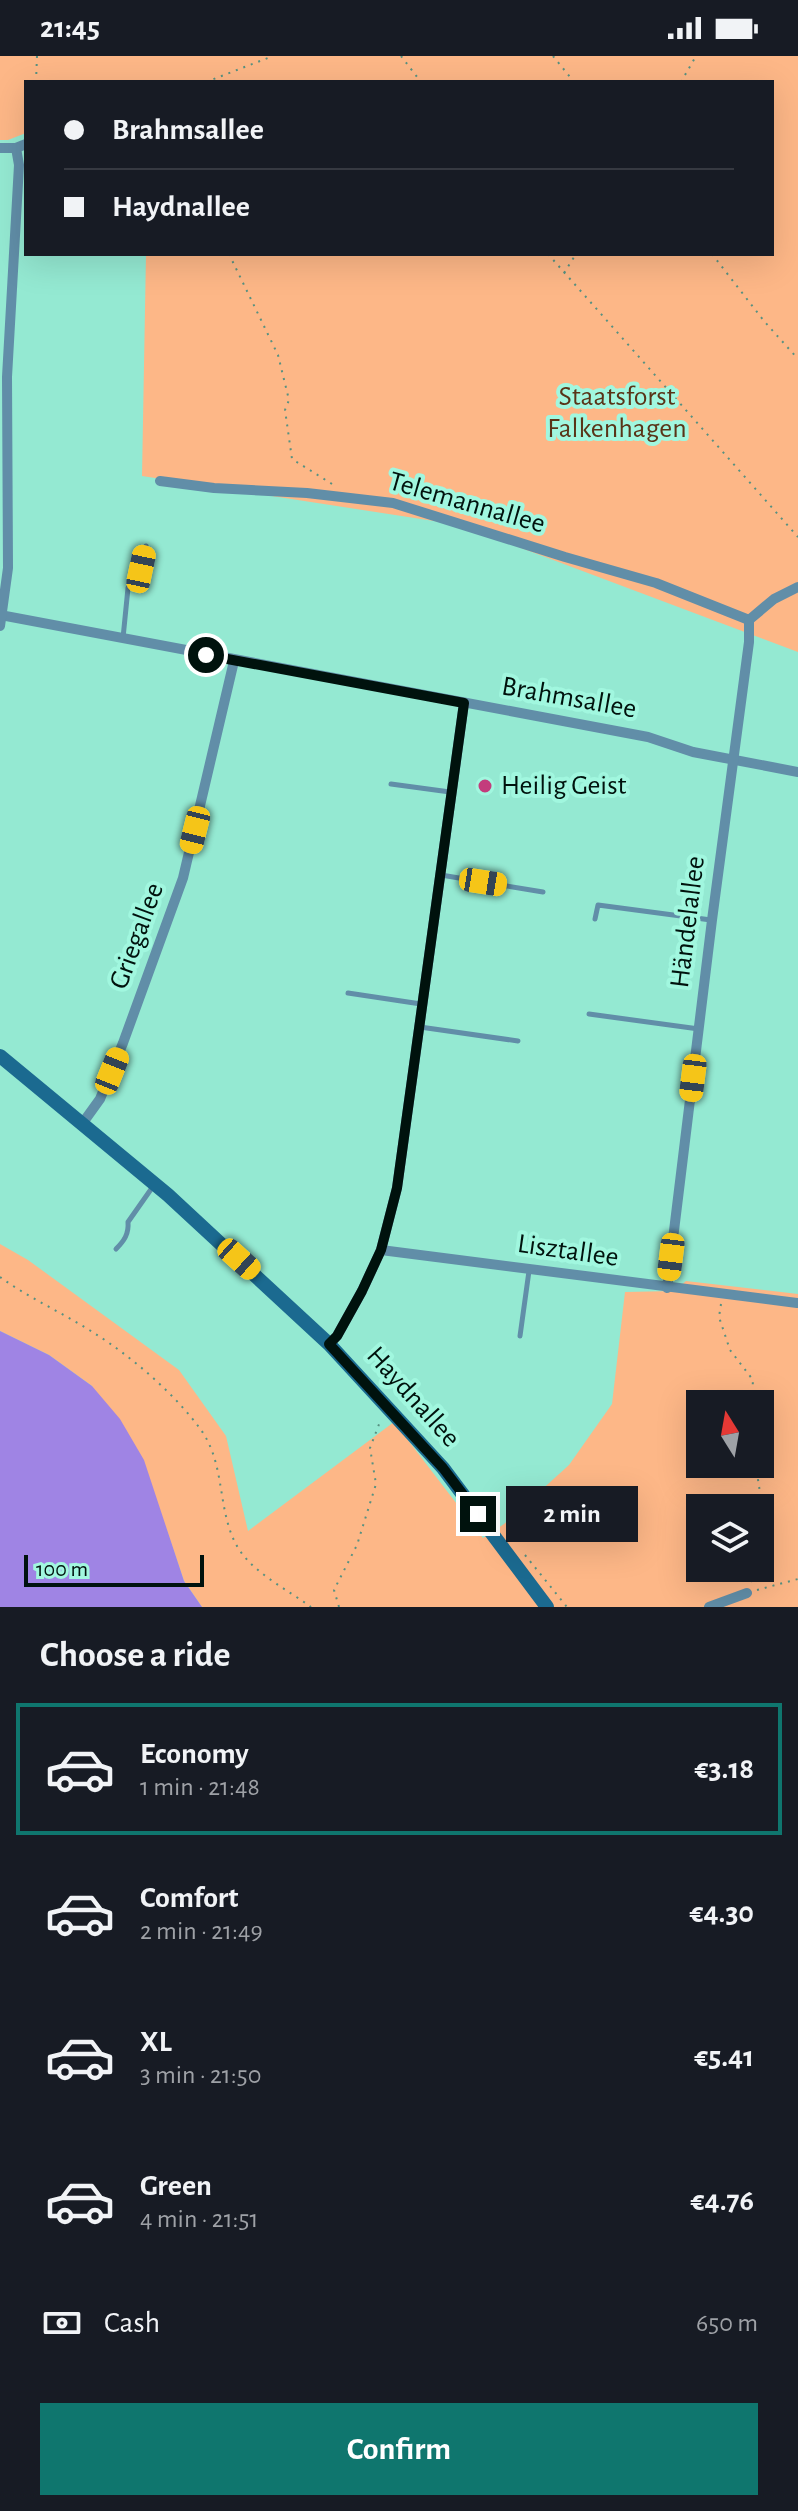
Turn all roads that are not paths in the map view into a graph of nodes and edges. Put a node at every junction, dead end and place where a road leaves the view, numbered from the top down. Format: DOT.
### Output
graph roads {
  1 [pos="21,146"];
  2 [pos="0,148"];
  3 [pos="160,481"];
  4 [pos="146,546"];
  5 [pos="798,587"];
  6 [pos="1,619"];
  7 [pos="749,620"];
  8 [pos="123,639"];
  9 [pos="234,661"];
  10 [pos="464,703"];
  11 [pos="733,759"];
  12 [pos="798,772"];
  13 [pos="391,784"];
  14 [pos="451,792"];
  15 [pos="440,875"];
  16 [pos="543,892"];
  17 [pos="595,919"];
  18 [pos="712,920"];
  19 [pos="348,993"];
  20 [pos="422,1004"];
  21 [pos="589,1014"];
  22 [pos="419,1027"];
  23 [pos="699,1029"];
  24 [pos="518,1041"];
  25 [pos="0,1056"];
  26 [pos="82,1124"];
  27 [pos="155,1184"];
  28 [pos="116,1249"];
  29 [pos="381,1250"];
  30 [pos="529,1270"];
  31 [pos="667,1288"];
  32 [pos="797,1303"];
  33 [pos="520,1336"];
  34 [pos="329,1344"];
  35 [pos="747,1593"];
  36 [pos="547,1607"];
  37 [pos="709,1607"];
  1 -- 2 [label="street"];
  1 -- 6 [label="street"];
  3 -- 7 [label="street, Telemannallee"];
  4 -- 8 [label="lane"];
  5 -- 7 [label="street"];
  6 -- 8 [label="street, Brahmsallee"];
  7 -- 11 [label="street, Händelallee"];
  8 -- 9 [label="street, Brahmsallee"];
  9 -- 10 [label="street, Brahmsallee"];
  9 -- 26 [label="street, Griegallee"];
  10 -- 11 [label="street, Brahmsallee"];
  10 -- 14 [label="street"];
  11 -- 12 [label="street, Brahmsallee"];
  11 -- 18 [label="street, Händelallee"];
  13 -- 14 [label="lane"];
  14 -- 15 [label="street"];
  15 -- 16 [label="lane"];
  15 -- 20 [label="street"];
  17 -- 18 [label="lane"];
  18 -- 23 [label="street, Händelallee"];
  19 -- 20 [label="lane"];
  20 -- 22 [label="street"];
  21 -- 23 [label="lane"];
  22 -- 24 [label="lane"];
  22 -- 29 [label="street"];
  23 -- 31 [label="street, Händelallee"];
  25 -- 26 [label="street, Haydnallee"];
  26 -- 27 [label="street, Haydnallee"];
  27 -- 28 [label="lane"];
  27 -- 34 [label="street, Haydnallee"];
  29 -- 30 [label="street, Lisztallee"];
  29 -- 34 [label="street"];
  30 -- 31 [label="street, Lisztallee"];
  30 -- 33 [label="lane"];
  31 -- 32 [label="street, Lisztallee"];
  34 -- 36 [label="street, Haydnallee"];
  35 -- 37 [label="street"];
}
